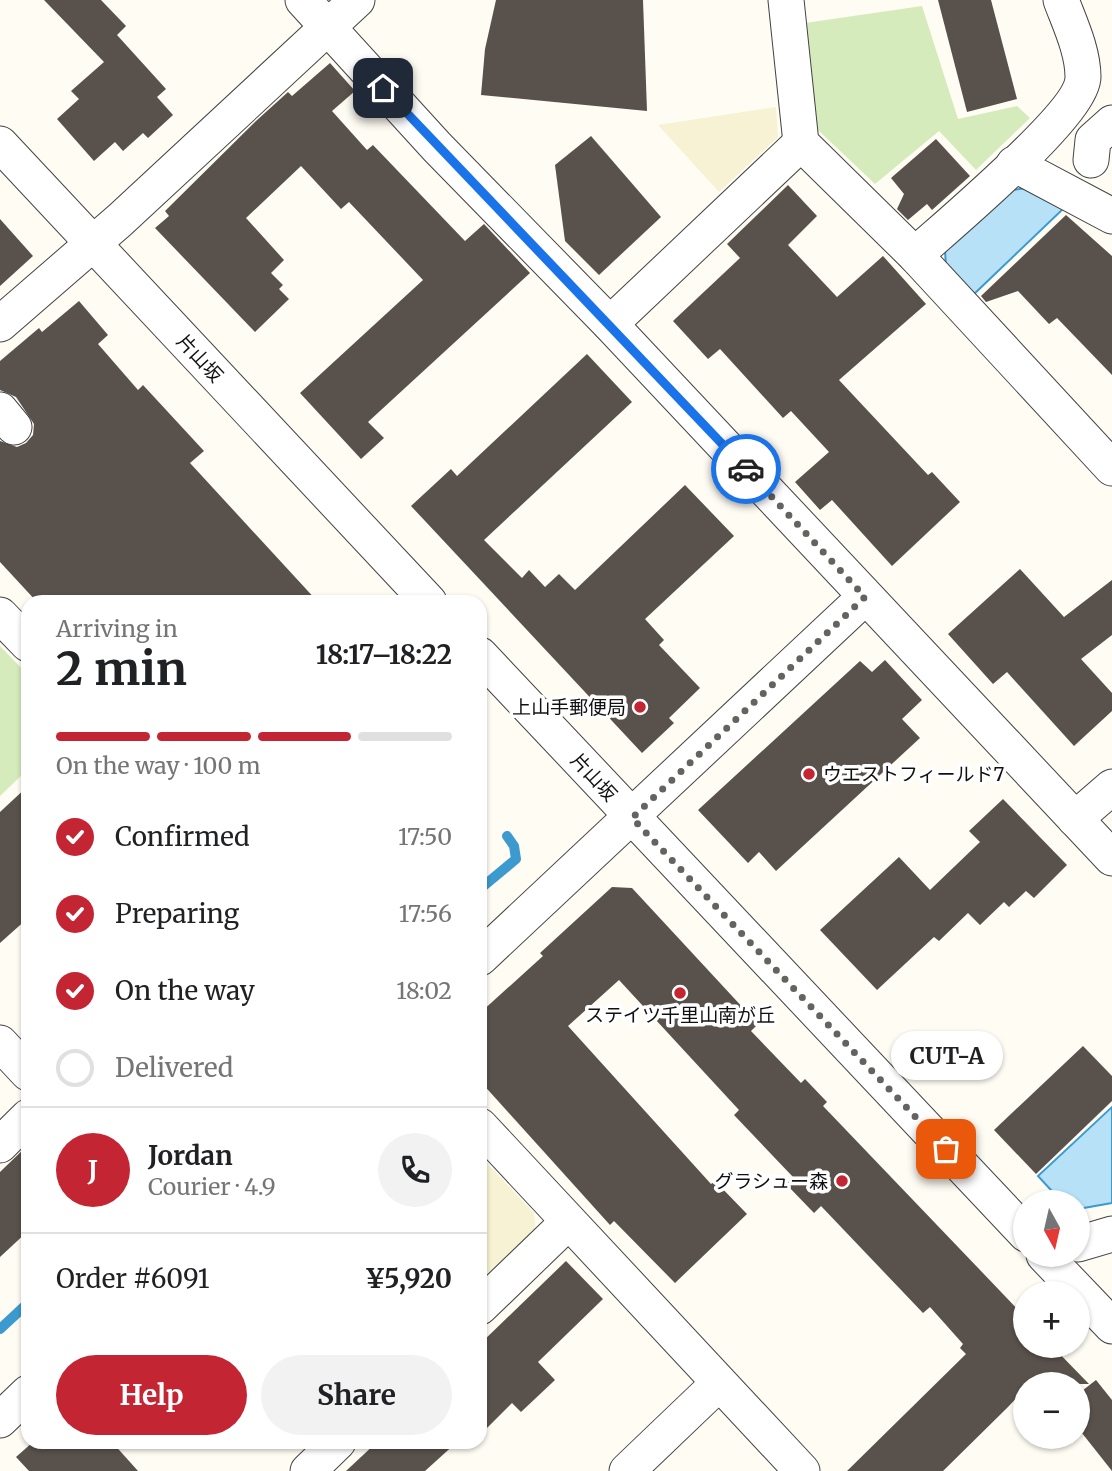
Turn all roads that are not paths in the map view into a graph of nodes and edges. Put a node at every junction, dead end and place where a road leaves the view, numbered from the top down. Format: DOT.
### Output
graph roads {
  1 [pos="303,0"];
  2 [pos="357,0"];
  3 [pos="786,0"];
  4 [pos="1061,0"];
  5 [pos="329,28"];
  6 [pos="1112,123"];
  7 [pos="802,143"];
  8 [pos="0,144"];
  9 [pos="1091,160"];
  10 [pos="1014,164"];
  11 [pos="1112,216"];
  12 [pos="93,244"];
  13 [pos="915,255"];
  14 [pos="0,324"];
  15 [pos="610,324"];
  16 [pos="1112,468"];
  17 [pos="422,595"];
  18 [pos="865,597"];
  19 [pos="0,615"];
  20 [pos="21,637"];
  21 [pos="487,663"];
  22 [pos="1112,787"];
  23 [pos="632,818"];
  24 [pos="1075,819"];
  25 [pos="1112,858"];
  26 [pos="487,952"];
  27 [pos="0,1043"];
  28 [pos="21,1066"];
  29 [pos="21,1124"];
  30 [pos="487,1134"];
  31 [pos="0,1145"];
  32 [pos="1013,1220"];
  33 [pos="567,1223"];
  34 [pos="1112,1234"];
  35 [pos="1090,1240"];
  36 [pos="1056,1267"];
  37 [pos="487,1300"];
  38 [pos="1112,1326"];
  39 [pos="719,1383"];
  40 [pos="21,1400"];
  41 [pos="0,1420"];
  42 [pos="331,1449"];
  43 [pos="308,1471"];
  44 [pos="626,1471"];
  45 [pos="802,1471"];
  1 -- 5 [label="street"];
  2 -- 5 [label="street"];
  3 -- 7 [label="street"];
  4 -- 10 [label="street"];
  5 -- 12 [label="street"];
  5 -- 15 [label="street"];
  6 -- 9 [label="street"];
  7 -- 13 [label="street"];
  7 -- 15 [label="street"];
  8 -- 12 [label="street, 片山坂"];
  10 -- 11 [label="street"];
  10 -- 13 [label="street"];
  12 -- 14 [label="street"];
  12 -- 17 [label="street, 片山坂"];
  13 -- 16 [label="street"];
  15 -- 18 [label="street"];
  18 -- 23 [label="street"];
  18 -- 24 [label="street"];
  19 -- 20 [label="street"];
  21 -- 23 [label="street, 片山坂"];
  22 -- 24 [label="street"];
  23 -- 26 [label="street"];
  23 -- 32 [label="street, 片山坂"];
  24 -- 25 [label="street"];
  27 -- 28 [label="street"];
  29 -- 31 [label="street"];
  30 -- 33 [label="street"];
  33 -- 37 [label="street"];
  33 -- 39 [label="street"];
  34 -- 35 [label="street"];
  36 -- 38 [label="street"];
  39 -- 44 [label="street"];
  39 -- 45 [label="street"];
  40 -- 41 [label="street"];
  42 -- 43 [label="street"];
}
